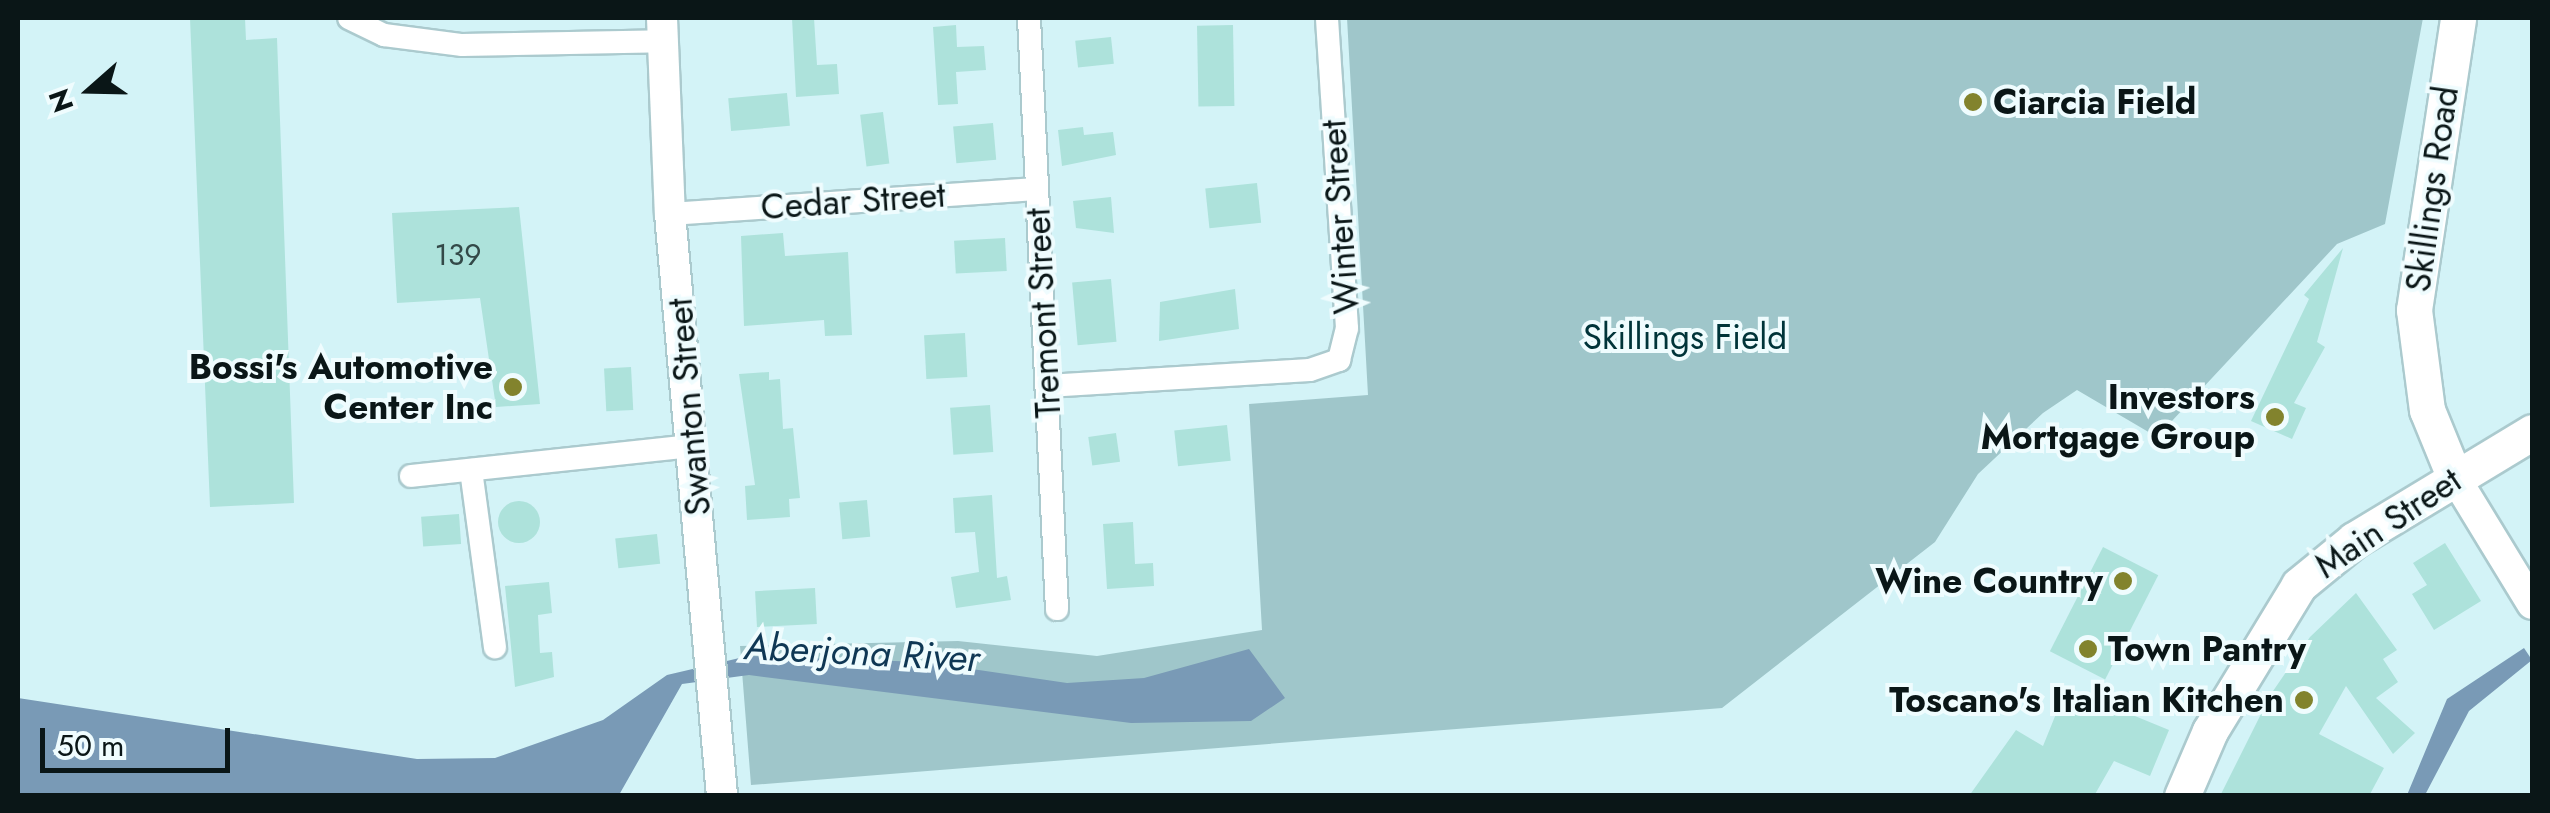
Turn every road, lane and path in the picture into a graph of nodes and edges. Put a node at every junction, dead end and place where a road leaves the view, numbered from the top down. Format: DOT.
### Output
graph roads {
  1 [pos="349,18"];
  2 [pos="1029,18"];
  3 [pos="1327,18"];
  4 [pos="2458,18"];
  5 [pos="662,29"];
  6 [pos="1036,189"];
  7 [pos="670,214"];
  8 [pos="1047,386"];
  9 [pos="2532,432"];
  10 [pos="694,446"];
  11 [pos="471,470"];
  12 [pos="411,476"];
  13 [pos="2454,476"];
  14 [pos="2532,604"];
  15 [pos="1057,609"];
  16 [pos="495,647"];
  17 [pos="722,796"];
  18 [pos="2182,796"];
  1 -- 5 [label="street"];
  2 -- 6 [label="street, Tremont Street"];
  3 -- 8 [label="street, Winter Street"];
  4 -- 13 [label="main road, Skillings Road"];
  5 -- 7 [label="street, Swanton Street"];
  6 -- 7 [label="street, Cedar Street"];
  6 -- 8 [label="street, Tremont Street"];
  7 -- 10 [label="street, Swanton Street"];
  8 -- 15 [label="street, Tremont Street"];
  9 -- 13 [label="main road, Main Street"];
  10 -- 11 [label="street"];
  10 -- 17 [label="street, Swanton Street"];
  11 -- 12 [label="street"];
  11 -- 16 [label="street"];
  13 -- 14 [label="street"];
  13 -- 18 [label="main road, Main Street"];
}
